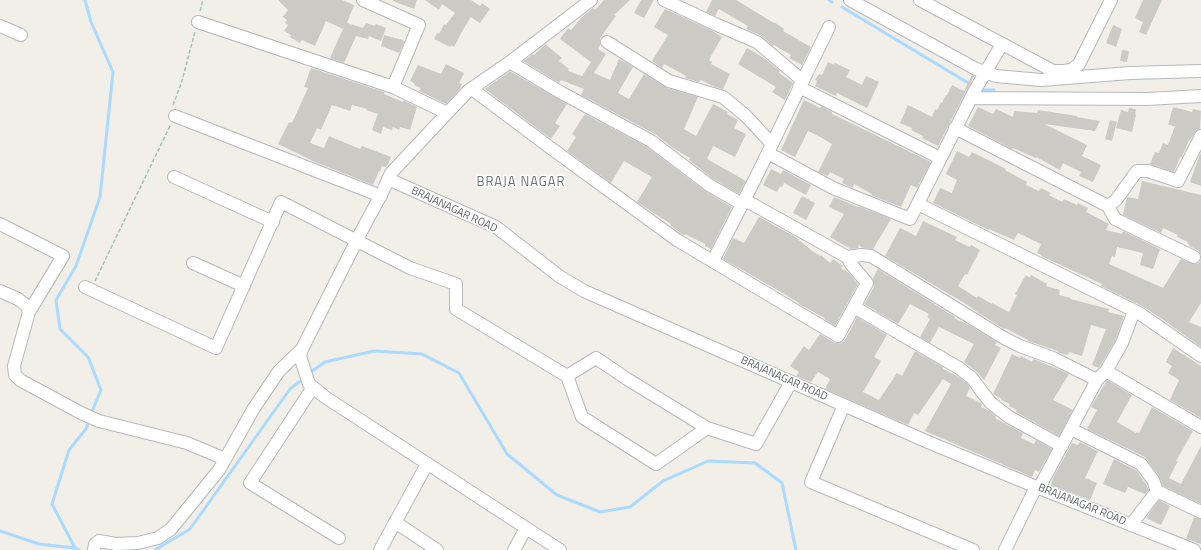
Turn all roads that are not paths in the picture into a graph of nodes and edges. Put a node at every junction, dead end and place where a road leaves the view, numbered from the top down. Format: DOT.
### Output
graph roads {
  1 [pos="363,0"];
  2 [pos="591,0"];
  3 [pos="664,0"];
  4 [pos="850,0"];
  5 [pos="920,0"];
  6 [pos="1112,0"];
  7 [pos="198,22"];
  8 [pos="0,26"];
  9 [pos="829,27"];
  10 [pos="21,35"];
  11 [pos="607,42"];
  12 [pos="1002,44"];
  13 [pos="510,62"];
  14 [pos="1201,71"];
  15 [pos="985,73"];
  16 [pos="801,84"];
  17 [pos="393,87"];
  18 [pos="472,89"];
  19 [pos="1201,96"];
  20 [pos="971,98"];
  21 [pos="447,113"];
  22 [pos="175,116"];
  23 [pos="955,128"];
  24 [pos="1201,136"];
  25 [pos="770,149"];
  26 [pos="940,158"];
  27 [pos="174,177"];
  28 [pos="388,179"];
  29 [pos="380,196"];
  30 [pos="744,202"];
  31 [pos="918,204"];
  32 [pos="1108,206"];
  33 [pos="273,222"];
  34 [pos="0,224"];
  35 [pos="356,241"];
  36 [pos="846,257"];
  37 [pos="1194,257"];
  38 [pos="714,261"];
  39 [pos="193,263"];
  40 [pos="244,286"];
  41 [pos="88,288"];
  42 [pos="0,291"];
  43 [pos="854,307"];
  44 [pos="1134,311"];
  45 [pos="29,312"];
  46 [pos="301,353"];
  47 [pos="1201,356"];
  48 [pos="1106,371"];
  49 [pos="567,376"];
  50 [pos="1097,380"];
  51 [pos="791,382"];
  52 [pos="311,386"];
  53 [pos="844,405"];
  54 [pos="1201,427"];
  55 [pos="707,428"];
  56 [pos="1071,429"];
  57 [pos="1062,446"];
  58 [pos="225,459"];
  59 [pos="427,464"];
  60 [pos="1038,488"];
  61 [pos="1157,491"];
  62 [pos="1201,512"];
  63 [pos="395,522"];
  64 [pos="1130,525"];
  65 [pos="526,528"];
  66 [pos="339,538"];
  67 [pos="95,547"];
  68 [pos="380,550"];
  69 [pos="437,550"];
  70 [pos="514,550"];
  71 [pos="560,550"];
  72 [pos="973,550"];
  73 [pos="1005,550"];
  74 [pos="1194,550"];
  1 -- 17 [label="street"];
  2 -- 13 [label="street"];
  3 -- 16 [label="street"];
  4 -- 15 [label="street"];
  5 -- 12 [label="street"];
  6 -- 12 [label="street"];
  7 -- 17 [label="street"];
  8 -- 10 [label="street"];
  9 -- 16 [label="street"];
  11 -- 25 [label="street"];
  12 -- 15 [label="street"];
  13 -- 18 [label="street"];
  13 -- 30 [label="street"];
  14 -- 15 [label="street"];
  15 -- 20 [label="street"];
  16 -- 25 [label="street"];
  16 -- 26 [label="street"];
  17 -- 21 [label="street"];
  18 -- 21 [label="street"];
  18 -- 38 [label="street"];
  19 -- 20 [label="street"];
  20 -- 23 [label="street"];
  21 -- 28 [label="street"];
  22 -- 29 [label="street"];
  23 -- 26 [label="street"];
  23 -- 32 [label="street"];
  24 -- 32 [label="street"];
  25 -- 30 [label="street"];
  25 -- 31 [label="street"];
  26 -- 31 [label="street"];
  27 -- 33 [label="street"];
  28 -- 29 [label="street"];
  28 -- 51 [label="street, BRAJANAGAR ROAD"];
  29 -- 35 [label="street"];
  30 -- 36 [label="street"];
  30 -- 38 [label="street"];
  31 -- 44 [label="street"];
  32 -- 37 [label="street"];
  33 -- 35 [label="street"];
  33 -- 40 [label="street"];
  34 -- 45 [label="street"];
  35 -- 46 [label="street"];
  35 -- 49 [label="street"];
  36 -- 43 [label="street"];
  36 -- 50 [label="street"];
  38 -- 43 [label="street"];
  39 -- 40 [label="street"];
  40 -- 41 [label="street"];
  42 -- 45 [label="street"];
  43 -- 57 [label="street"];
  44 -- 47 [label="street"];
  44 -- 48 [label="street"];
  45 -- 58 [label="street"];
  46 -- 52 [label="street"];
  46 -- 58 [label="street"];
  48 -- 50 [label="street"];
  48 -- 54 [label="street"];
  49 -- 55 [label="street"];
  49 -- 55 [label="street"];
  50 -- 56 [label="street"];
  51 -- 53 [label="street, BRAJANAGAR ROAD"];
  51 -- 55 [label="street"];
  52 -- 59 [label="street"];
  52 -- 66 [label="street"];
  53 -- 60 [label="street, BRAJANAGAR ROAD"];
  53 -- 72 [label="street"];
  56 -- 57 [label="street"];
  56 -- 61 [label="street"];
  57 -- 60 [label="street"];
  58 -- 67 [label="street"];
  59 -- 63 [label="street"];
  59 -- 65 [label="street"];
  60 -- 64 [label="street, BRAJANAGAR ROAD"];
  60 -- 73 [label="street"];
  61 -- 62 [label="street"];
  61 -- 64 [label="street"];
  63 -- 68 [label="street"];
  63 -- 69 [label="street"];
  64 -- 74 [label="street, BRAJANAGAR ROAD"];
  65 -- 70 [label="street"];
  65 -- 71 [label="street"];
}
